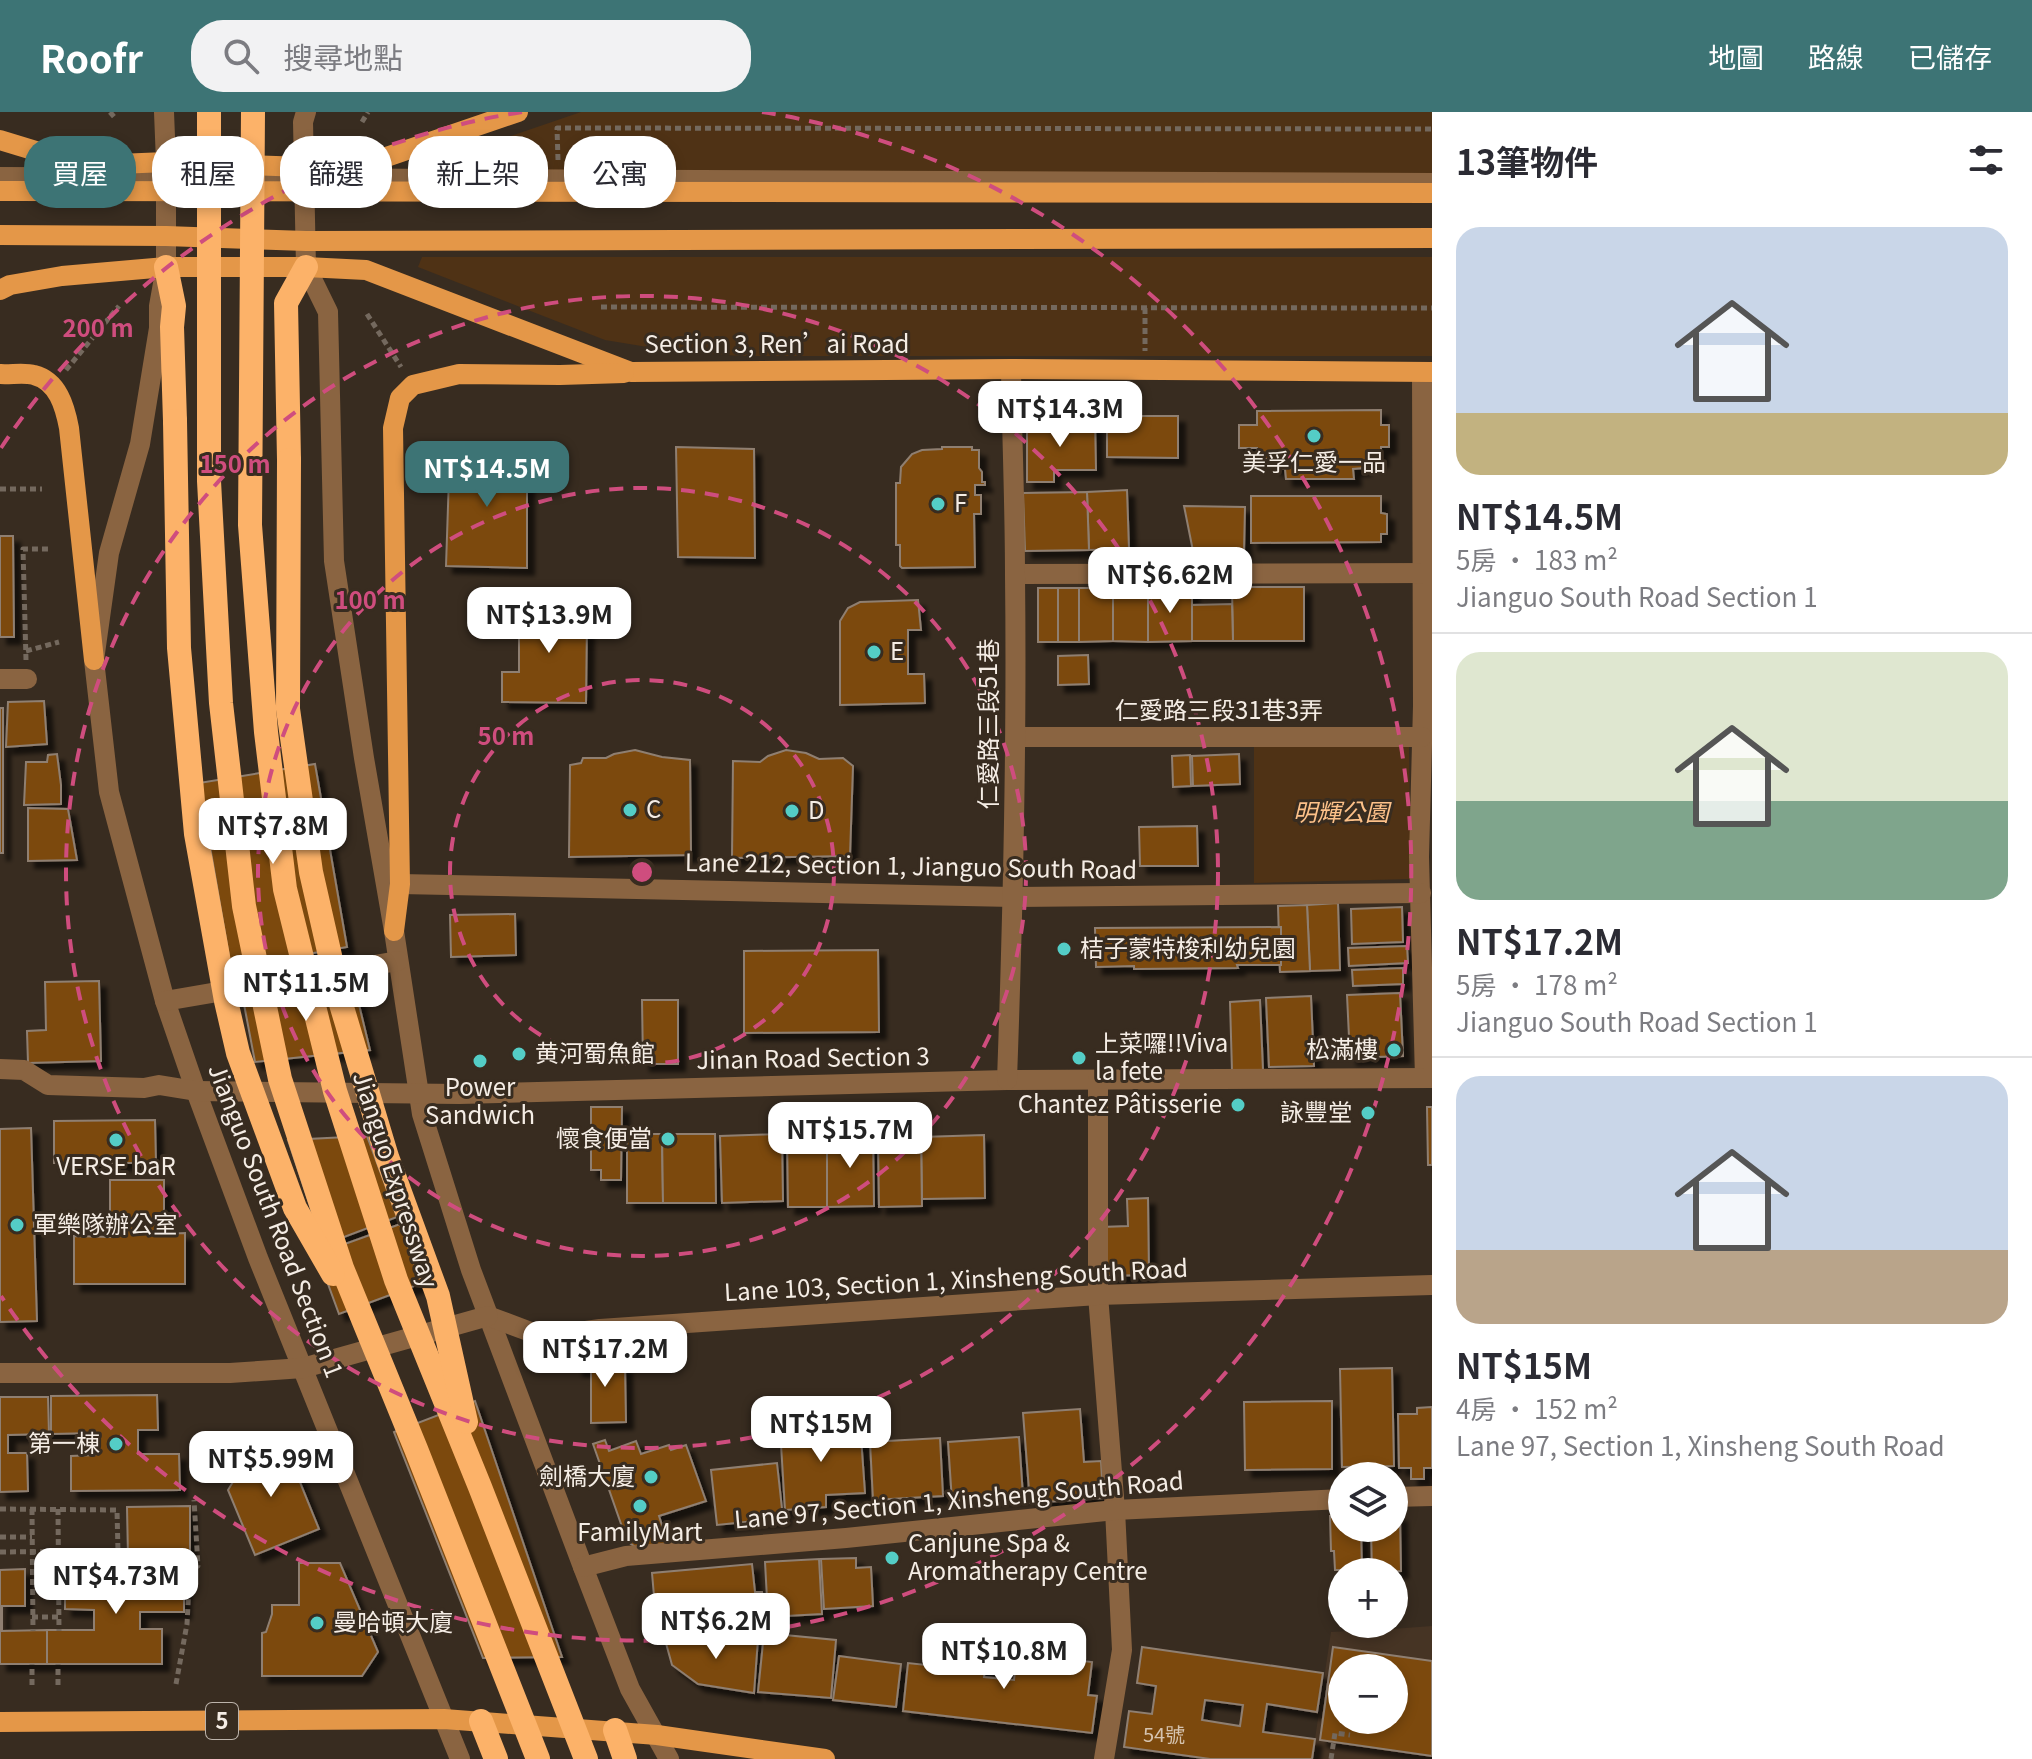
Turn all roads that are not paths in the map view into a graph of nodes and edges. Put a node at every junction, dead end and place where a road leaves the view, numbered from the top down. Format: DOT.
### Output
graph roads {
  1 [pos="164,112"];
  2 [pos="209,112"];
  3 [pos="253,112"];
  4 [pos="306,112"];
  5 [pos="518,112"];
  6 [pos="165,136"];
  7 [pos="303,136"];
  8 [pos="0,140"];
  9 [pos="392,155"];
  10 [pos="152,173"];
  11 [pos="0,177"];
  12 [pos="152,177"];
  13 [pos="152,178"];
  14 [pos="392,179"];
  15 [pos="392,180"];
  16 [pos="1432,183"];
  17 [pos="0,191"];
  18 [pos="1432,193"];
  19 [pos="166,208"];
  20 [pos="305,208"];
  21 [pos="0,235"];
  22 [pos="166,236"];
  23 [pos="1432,238"];
  24 [pos="306,241"];
  25 [pos="166,267"];
  26 [pos="306,267"];
  27 [pos="0,290"];
  28 [pos="1011,369"];
  29 [pos="631,372"];
  30 [pos="1427,372"];
  31 [pos="0,374"];
  32 [pos="1427,573"];
  33 [pos="1015,574"];
  34 [pos="94,660"];
  35 [pos="0,679"];
  36 [pos="27,679"];
  37 [pos="1428,706"];
  38 [pos="1016,737"];
  39 [pos="1422,737"];
  40 [pos="1426,856"];
  41 [pos="400,884"];
  42 [pos="1421,893"];
  43 [pos="1013,897"];
  44 [pos="394,931"];
  45 [pos="1427,939"];
  46 [pos="398,961"];
  47 [pos="165,1001"];
  48 [pos="0,1069"];
  49 [pos="1428,1078"];
  50 [pos="1007,1080"];
  51 [pos="1098,1080"];
  52 [pos="196,1091"];
  53 [pos="418,1094"];
  54 [pos="1432,1285"];
  55 [pos="1098,1295"];
  56 [pos="488,1316"];
  57 [pos="374,1346"];
  58 [pos="303,1368"];
  59 [pos="0,1373"];
  60 [pos="480,1487"];
  61 [pos="1432,1496"];
  62 [pos="1408,1497"];
  63 [pos="1328,1500"];
  64 [pos="1115,1510"];
  65 [pos="583,1567"];
  66 [pos="444,1719"];
  67 [pos="481,1721"];
  68 [pos="0,1722"];
  69 [pos="615,1730"];
  70 [pos="657,1735"];
  71 [pos="460,1759"];
  72 [pos="496,1759"];
  73 [pos="538,1759"];
  74 [pos="586,1759"];
  75 [pos="625,1759"];
  76 [pos="669,1759"];
  77 [pos="825,1759"];
  78 [pos="1104,1759"];
  1 -- 6 [label="street, Jianguo South Road Section 1"];
  2 -- 57 [label="highway, bridge"];
  3 -- 60 [label="highway, Jianguo Expressway, bridge"];
  4 -- 7 [label="street"];
  5 -- 9 [label="main road"];
  8 -- 10 [label="main road"];
  11 -- 12 [label="street"];
  13 -- 17 [label="main road"];
  14 -- 16 [label="street"];
  15 -- 18 [label="main road"];
  19 -- 22 [label="street, Jianguo South Road Section 1"];
  20 -- 24 [label="street"];
  21 -- 22 [label="main road"];
  22 -- 24 [label="main road"];
  22 -- 25 [label="street, Jianguo South Road Section 1"];
  23 -- 24 [label="main road"];
  24 -- 26 [label="street"];
  25 -- 26 [label="main road, Section 3, Ren’ai Road"];
  25 -- 27 [label="main road, Section 3, Ren’ai Road"];
  25 -- 34 [label="street, Jianguo South Road Section 1"];
  25 -- 57 [label="highway, bridge"];
  26 -- 29 [label="main road, Section 3, Ren’ai Road"];
  26 -- 44 [label="street"];
  26 -- 60 [label="highway, bridge"];
  28 -- 29 [label="main road, Section 3, Ren’ai Road"];
  28 -- 30 [label="main road, Section 3, Ren’ai Road"];
  28 -- 33 [label="street, 仁愛路三段51巷"];
  29 -- 41 [label="main road"];
  30 -- 32 [label="street"];
  31 -- 34 [label="main road"];
  32 -- 33 [label="street"];
  32 -- 37 [label="street"];
  33 -- 38 [label="street, 仁愛路三段51巷"];
  34 -- 47 [label="street, Jianguo South Road Section 1"];
  35 -- 36 [label="street"];
  37 -- 39 [label="street"];
  38 -- 39 [label="street, 仁愛路三段31巷3弄"];
  38 -- 43 [label="street, 仁愛路三段51巷"];
  39 -- 40 [label="street"];
  40 -- 42 [label="street"];
  41 -- 43 [label="street, Lane 212, Section 1, Jianguo South Road"];
  41 -- 44 [label="main road"];
  42 -- 43 [label="street, Lane 212, Section 1, Jianguo South Road"];
  42 -- 45 [label="street"];
  43 -- 50 [label="street, 仁愛路三段51巷"];
  44 -- 46 [label="street"];
  45 -- 49 [label="street"];
  46 -- 47 [label="street"];
  46 -- 53 [label="street"];
  47 -- 52 [label="street, Jianguo South Road Section 1"];
  48 -- 52 [label="street, Jinan Road Section 3"];
  49 -- 51 [label="street, Jinan Road Section 3"];
  50 -- 51 [label="street, Jinan Road Section 3"];
  50 -- 53 [label="street, Jinan Road Section 3"];
  51 -- 55 [label="street"];
  52 -- 53 [label="street, Jinan Road Section 3"];
  52 -- 58 [label="street, Jianguo South Road Section 1"];
  53 -- 56 [label="street"];
  54 -- 55 [label="street, Lane 103, Section 1, Xinsheng South Road"];
  55 -- 56 [label="street, Lane 103, Section 1, Xinsheng South Road"];
  55 -- 64 [label="street"];
  56 -- 58 [label="street"];
  56 -- 65 [label="street"];
  57 -- 73 [label="highway, bridge"];
  58 -- 59 [label="street"];
  58 -- 66 [label="street, Jianguo South Road Section 1"];
  60 -- 74 [label="highway, Jianguo Expressway, bridge"];
  61 -- 62 [label="street"];
  63 -- 64 [label="street, Lane 97, Section 1, Xinsheng South Road"];
  64 -- 65 [label="street, Lane 97, Section 1, Xinsheng South Road"];
  64 -- 78 [label="street"];
  65 -- 70 [label="street"];
  66 -- 67 [label="main road, 5"];
  66 -- 68 [label="main road, 5"];
  66 -- 71 [label="street, Jianguo South Road Section 1"];
  67 -- 69 [label="main road, 5"];
  67 -- 72 [label="highway"];
  69 -- 70 [label="main road, 5"];
  69 -- 75 [label="highway"];
  70 -- 76 [label="street"];
  70 -- 77 [label="main road, 5"];
}
